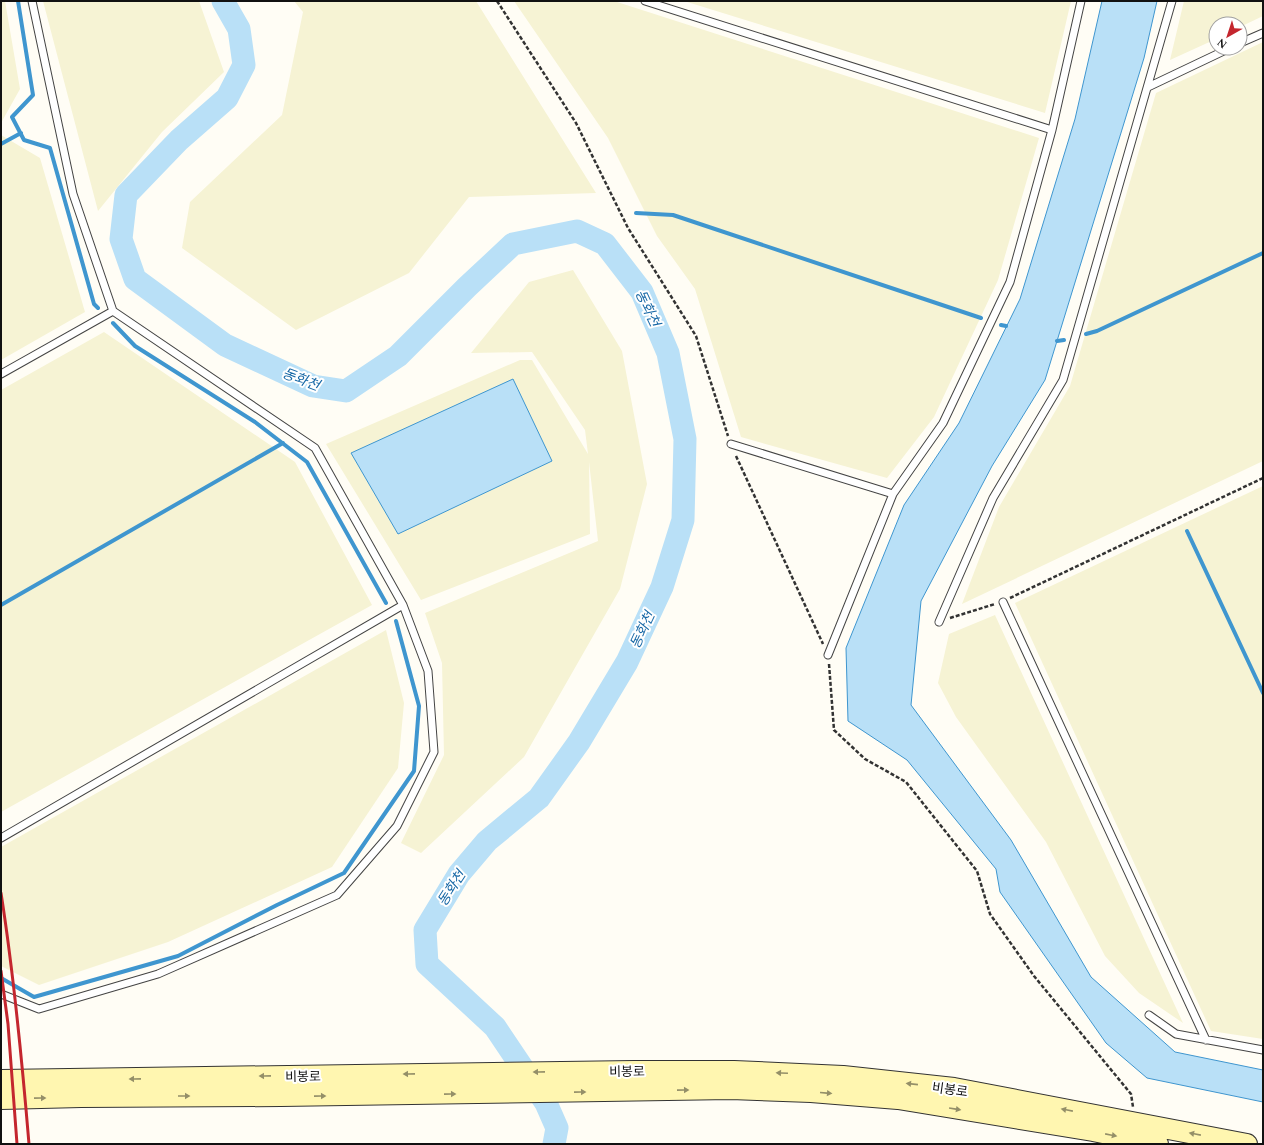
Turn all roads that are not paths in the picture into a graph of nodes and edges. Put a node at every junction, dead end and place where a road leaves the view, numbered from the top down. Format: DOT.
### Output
graph roads {
  1 [pos="32,1"];
  2 [pos="645,1"];
  3 [pos="1081,1"];
  4 [pos="1172,1"];
  5 [pos="1263,33"];
  6 [pos="1248,40"];
  7 [pos="1213,56"];
  8 [pos="1148,87"];
  9 [pos="1052,130"];
  10 [pos="113,311"];
  11 [pos="1,374"];
  12 [pos="731,444"];
  13 [pos="893,494"];
  14 [pos="1003,602"];
  15 [pos="403,605"];
  16 [pos="938,622"];
  17 [pos="828,655"];
  18 [pos="1,838"];
  19 [pos="1,994"];
  20 [pos="1149,1015"];
  21 [pos="1206,1040"];
  22 [pos="1263,1050"];
  23 [pos="1,1080"];
  24 [pos="1,1099"];
  25 [pos="1158,1144"];
  26 [pos="1247,1144"];
  1 -- 10 [label="lane"];
  2 -- 9 [label="lane"];
  3 -- 9 [label="lane"];
  4 -- 8 [label="lane"];
  5 -- 6 [label="lane"];
  7 -- 8 [label="lane"];
  8 -- 16 [label="lane"];
  9 -- 13 [label="lane"];
  10 -- 11 [label="lane"];
  10 -- 15 [label="lane"];
  12 -- 13 [label="lane"];
  13 -- 17 [label="lane"];
  14 -- 21 [label="lane"];
  15 -- 18 [label="lane"];
  15 -- 19 [label="lane"];
  20 -- 21 [label="lane"];
  21 -- 22 [label="lane"];
  26 -- 23 [label="street, 비봉로, one-way"];
  24 -- 25 [label="street, 비봉로, one-way"];
}
